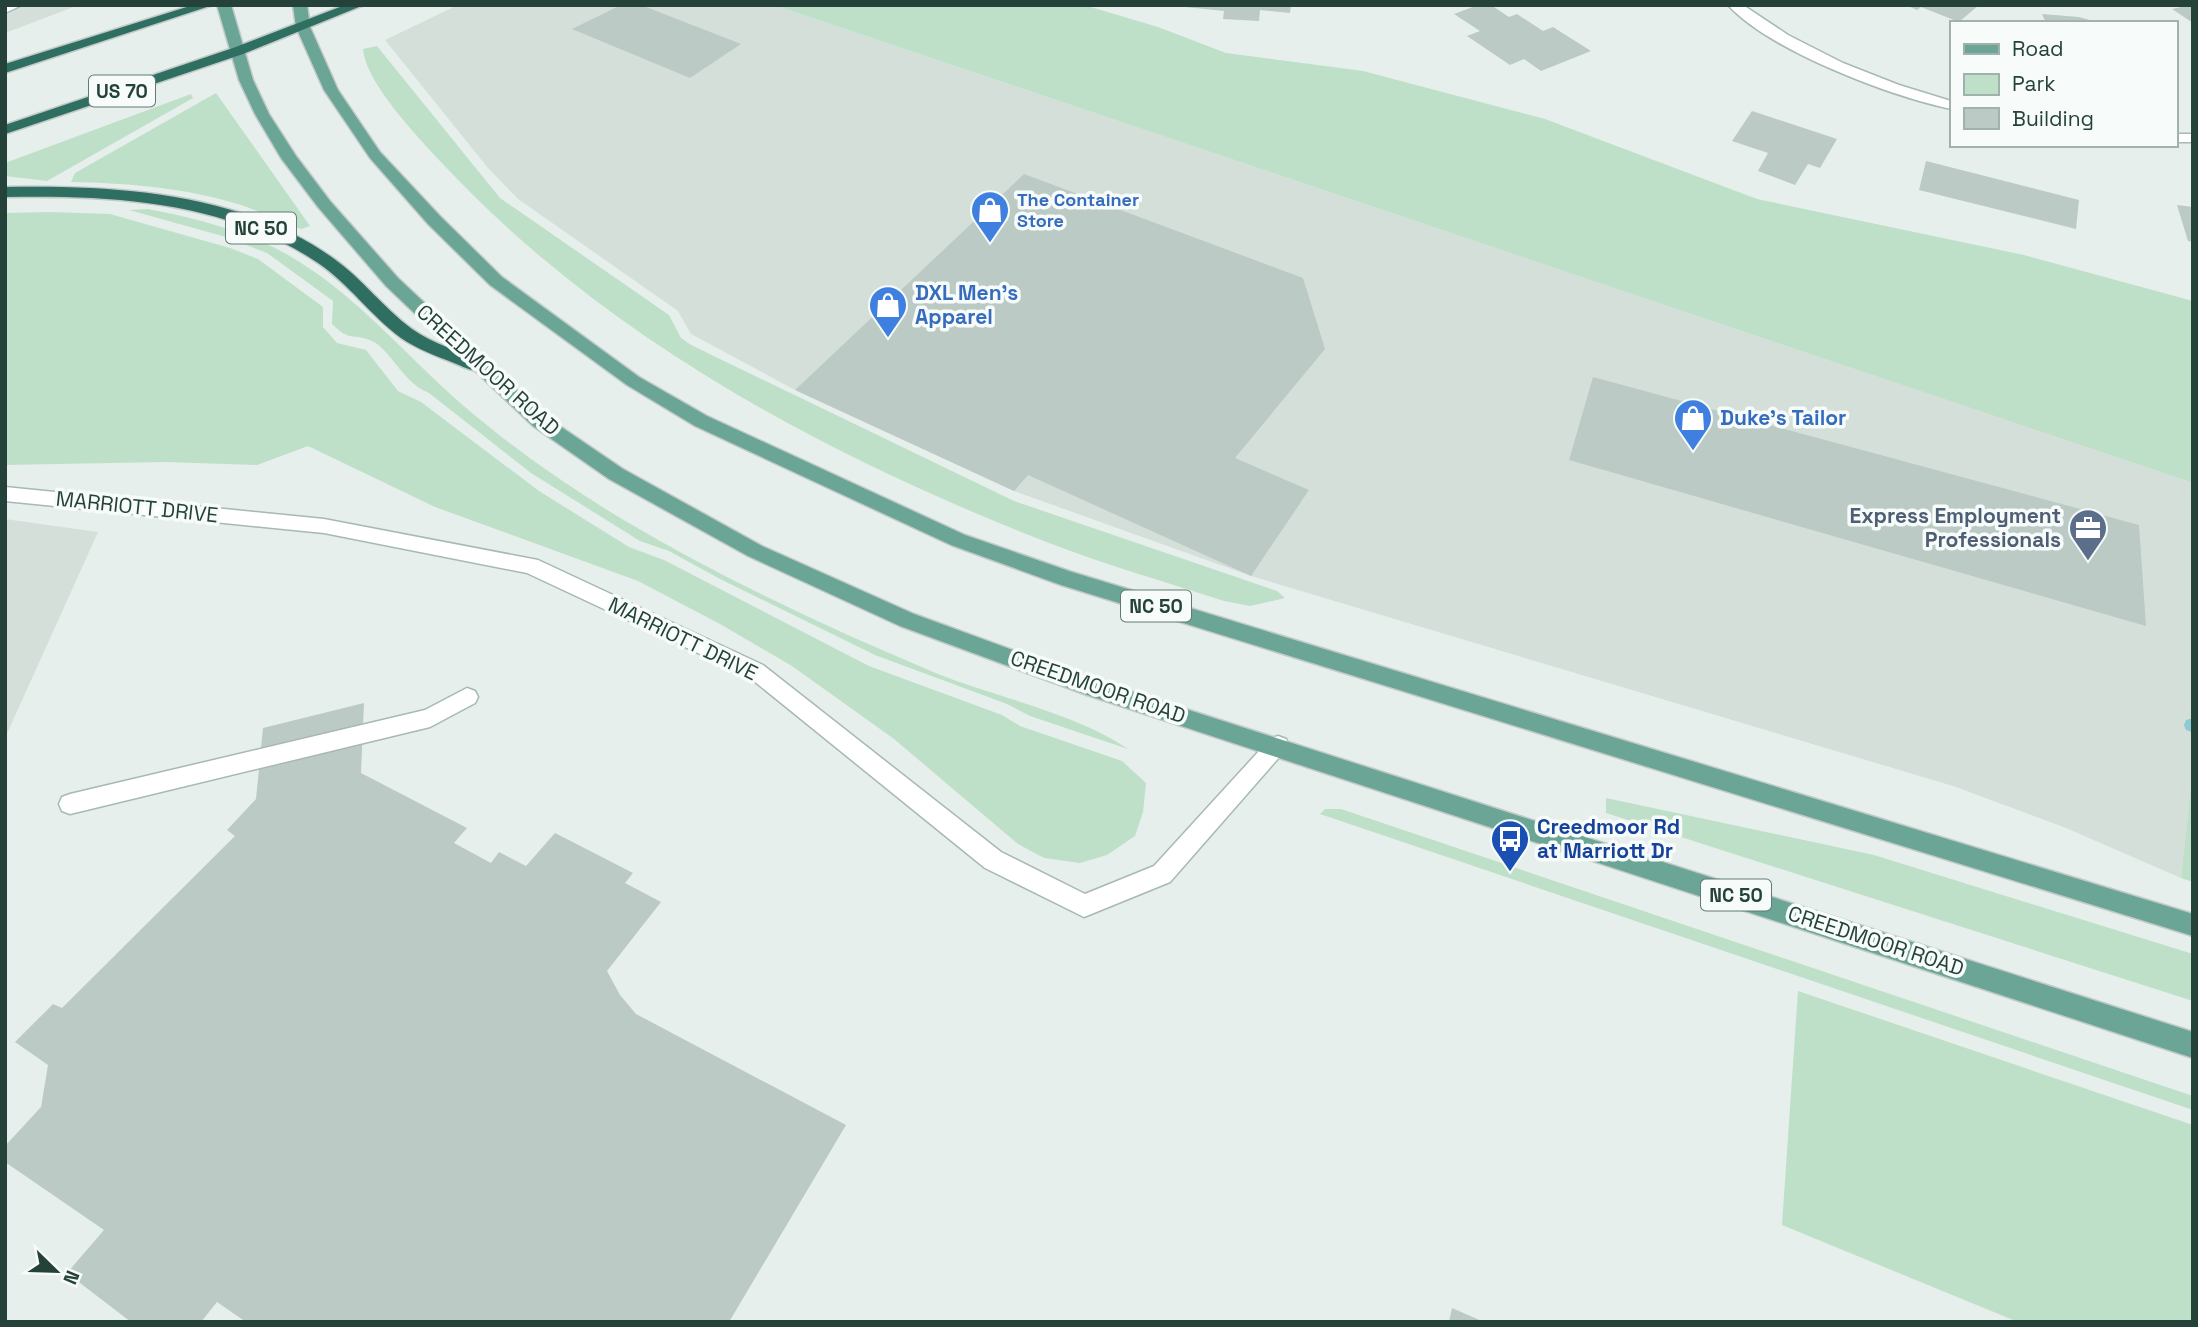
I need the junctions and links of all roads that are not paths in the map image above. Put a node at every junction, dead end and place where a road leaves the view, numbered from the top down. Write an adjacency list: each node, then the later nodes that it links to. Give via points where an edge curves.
1 (16, 5): 7 (street)
2 (208, 5): 10 (highway, US 70)
3 (224, 5): 9 (main road, CREEDMOOR ROAD)
4 (300, 5): 8 (main road, NC 50)
5 (358, 5): 8 (highway, US 70)
6 (1734, 5): 11 (street, via 1815,54 1895,88)
7 (5, 9)
8 (303, 27): 9 (highway, US 70); 19 (main road, NC 50, via 331,90 375,155 496,281 633,381 779,459 958,540 1068,579)
9 (239, 51): 12 (highway, US 70); 14 (main road, CREEDMOOR ROAD / NC 50, via 246,80 289,158 365,252)
10 (5, 69)
11 (1950, 105)
12 (5, 130)
13 (5, 192): 14 (highway, NC 50, via 162,200 256,225 340,271 407,334)
14 (478, 366): 17 (main road, CREEDMOOR ROAD / NC 50, via 539,421 616,474 755,551 907,620 1087,686)
15 (5, 494): 17 (street, MARRIOTT DRIVE, via 324,526 531,566 756,671 993,860 1084,906 1162,874)
16 (467, 697): 18 (street, via 430,718)
17 (1279, 746): 20 (main road, CREEDMOOR ROAD / NC 50)
18 (70, 804)
19 (2193, 925)
20 (2193, 1045)

